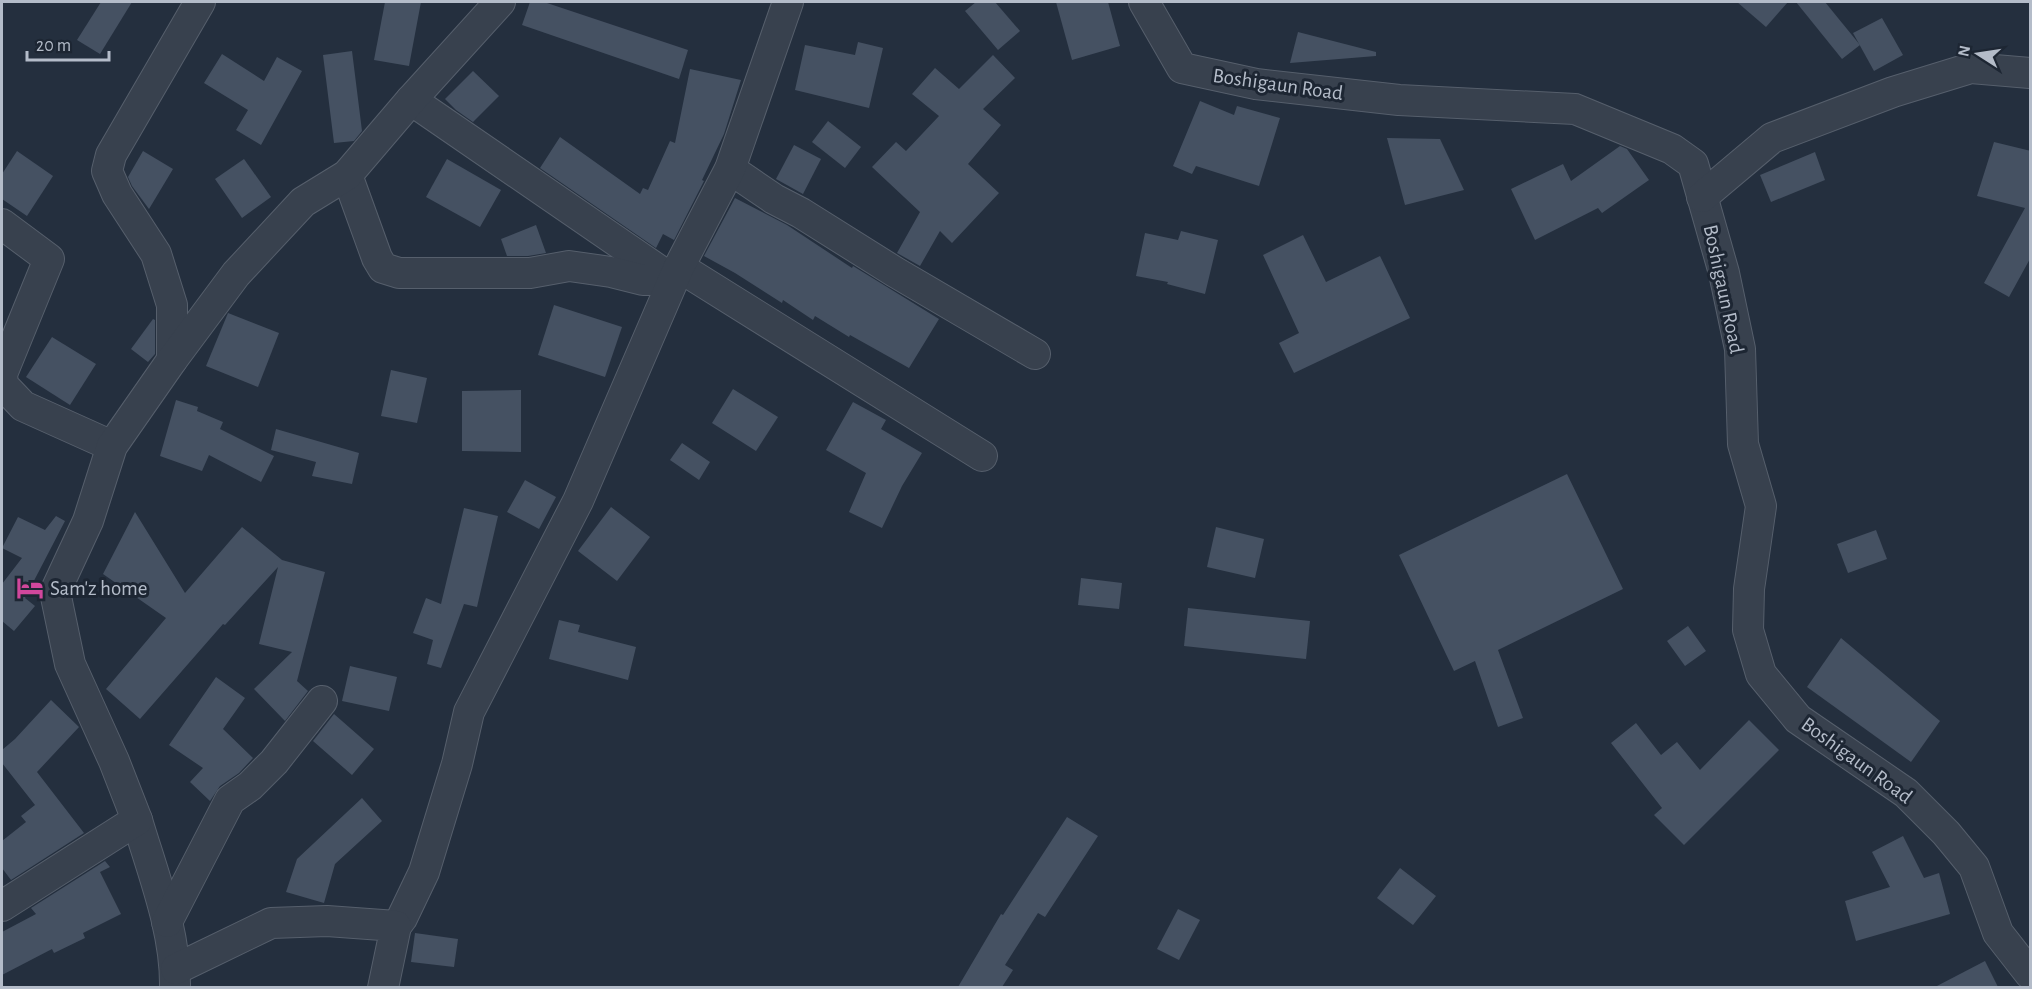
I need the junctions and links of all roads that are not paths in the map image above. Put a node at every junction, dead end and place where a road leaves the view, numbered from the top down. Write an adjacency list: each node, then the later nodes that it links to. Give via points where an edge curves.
1 (200, 2): 13 (street, via 111,154 107,171 117,194 156,254 172,305)
2 (500, 2): 6 (street)
3 (788, 2): 7 (street)
4 (1144, 2): 9 (street, Boshigaun Road, via 1182,68 1256,84 1387,99 1575,109 1672,149 1693,164)
5 (2031, 73): 9 (street, via 1971,68 1893,92 1772,138)
6 (411, 100): 8 (street); 11 (street)
7 (730, 169): 11 (street); 12 (street)
8 (347, 175): 11 (street, via 377,258 383,268 399,273 530,273 569,266 643,280); 13 (street, via 303,202 236,274)
9 (1702, 196): 21 (street, Boshigaun Road, via 1740,349 1743,444 1761,506 1749,589 1748,630 1761,674 1798,718 1906,793 1946,833 1974,867 1998,933)
10 (2, 224): 14 (street, via 49,259 2,374 3,385 23,406)
11 (676, 273): 15 (street); 20 (street, via 578,501 469,711 424,872)
12 (1035, 354)
13 (172, 360): 14 (street)
14 (111, 446): 17 (street, via 88,521 55,592 70,664)
15 (982, 456)
16 (322, 701): 19 (street, via 274,762 230,800)
17 (137, 820): 18 (street); 19 (street)
18 (2, 906)
19 (167, 922): 22 (street)
20 (396, 926): 22 (street, via 327,921 271,923); 23 (street)
21 (2031, 974)
22 (175, 978)
23 (383, 987)

